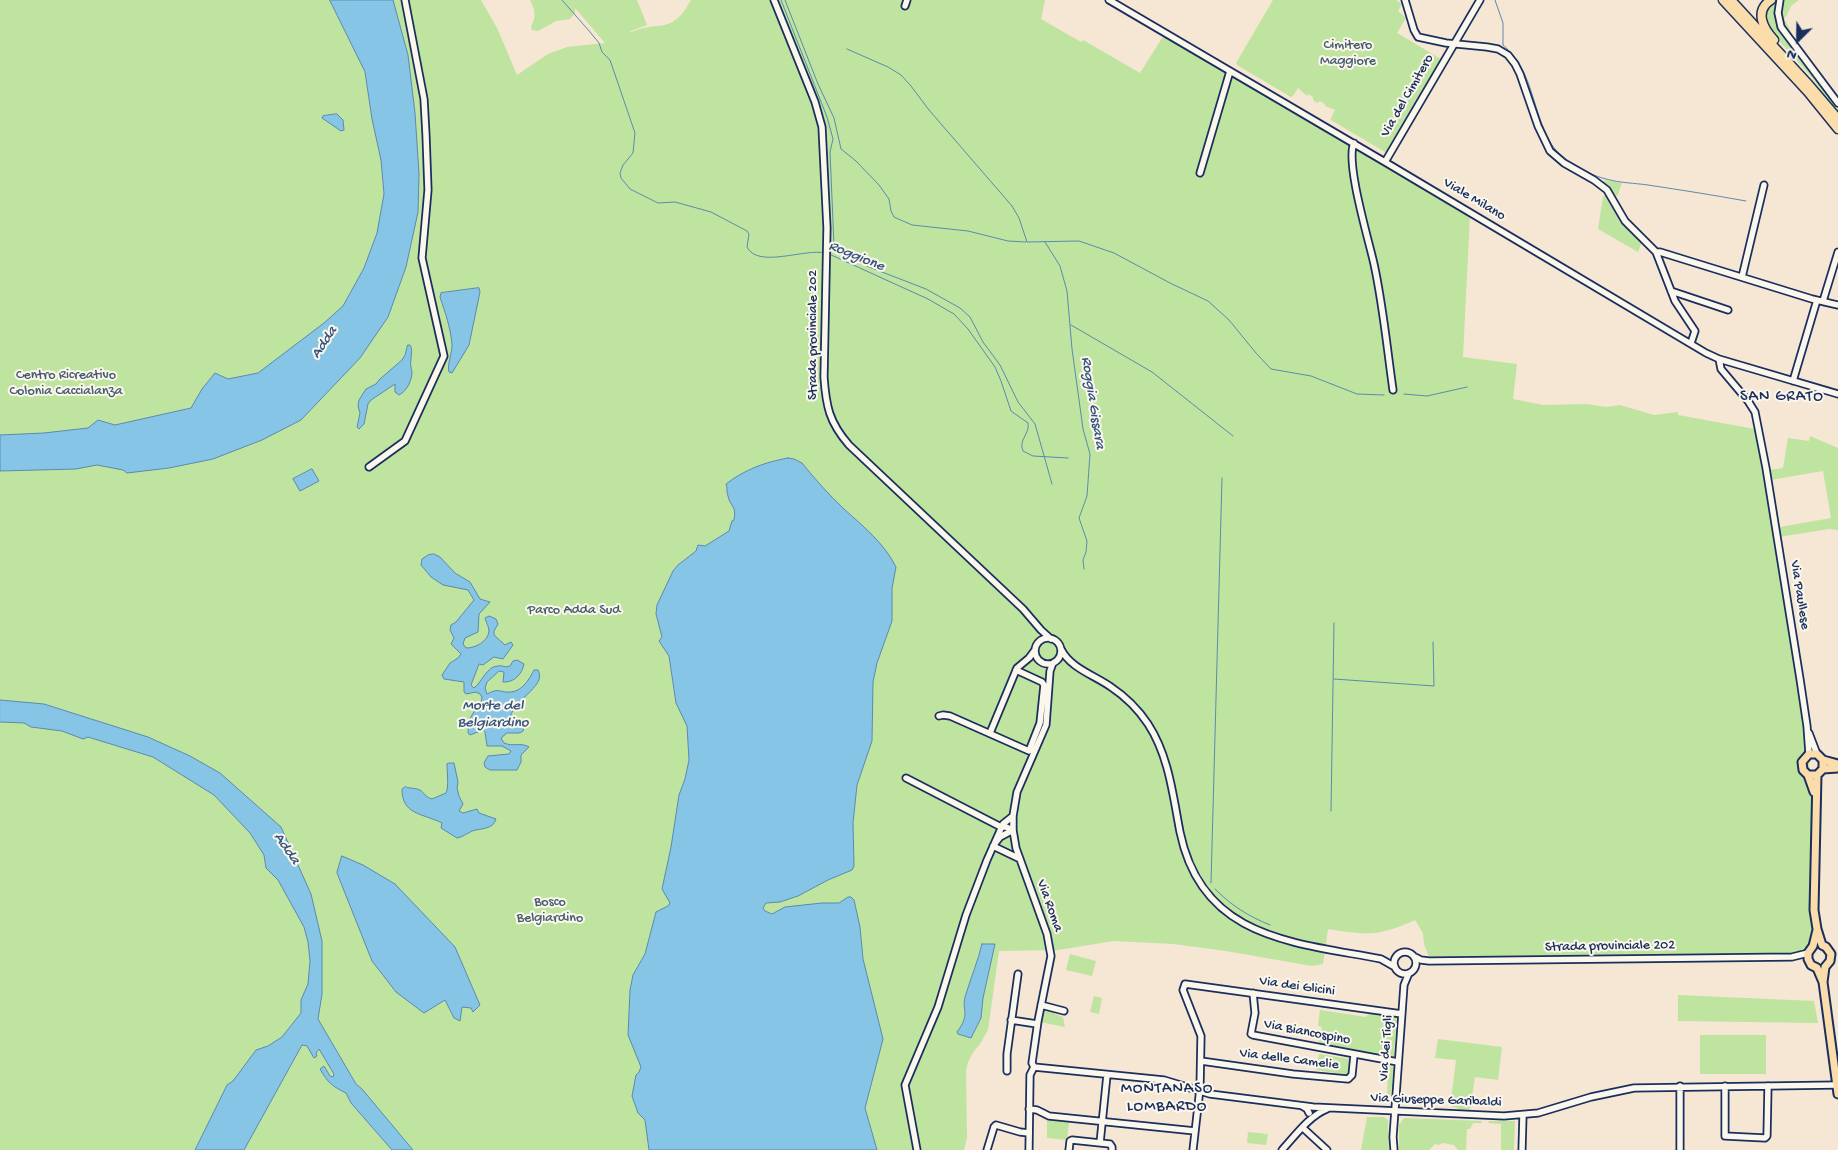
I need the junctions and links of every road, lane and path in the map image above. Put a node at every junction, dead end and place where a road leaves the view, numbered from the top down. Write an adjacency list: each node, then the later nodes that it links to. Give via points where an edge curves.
1 (405, 0): 34 (street, via 424,99 428,190 422,258 444,356 405,441)
2 (774, 0): 35 (street, Strada provinciale 202, via 821,120 827,218 824,377 827,409 849,445 1023,609)
3 (1110, 0): 11 (street, Viale Milano)
4 (1405, 0): 10 (street, via 1418,37)
5 (1480, 0): 10 (street, Via del Cimitero)
6 (1723, 0): 15 (highway)
7 (1730, 0): 12 (highway)
8 (1771, 0): 12 (highway, via 1762,12 1764,26)
9 (1780, 0): 13 (street, via 1781,27)
10 (1454, 43): 17 (street, Via del Cimitero); 20 (street, via 1492,48 1508,55 1520,74 1540,133 1555,156 1604,186 1625,221)
11 (1230, 71): 16 (street, Viale Milano); 18 (street)
12 (1822, 99): 14 (highway)
13 (1838, 103)
14 (1838, 119)
15 (1838, 129)
16 (1354, 143): 17 (street, Viale Milano); 32 (street, via 1351,153 1374,265)
17 (1385, 162): 27 (street, Viale Milano)
18 (1200, 173)
19 (1764, 185): 22 (street)
20 (1656, 252): 22 (street); 23 (street)
21 (1838, 252): 24 (street)
22 (1742, 277): 24 (street)
23 (1671, 291): 26 (street); 27 (street, via 1695,331)
24 (1820, 301): 25 (street); 31 (street)
25 (1838, 305)
26 (1728, 310)
27 (1691, 343): 28 (street, Viale Milano)
28 (1718, 359): 29 (street, Viale Milano); 30 (street, Via Paullese, via 1719,366)
29 (1733, 363): 30 (street); 31 (street, Viale Milano)
30 (1729, 378): 47 (street, Via Paullese, via 1754,412 1766,468)
31 (1793, 381): 33 (street, Viale Milano)
32 (1394, 390)
33 (1838, 394)
34 (369, 467)
35 (1036, 626): 36 (street, Strada provinciale 202); 37 (street, via 1040,634)
36 (1051, 638): 37 (street); 38 (street, Strada provinciale 202)
37 (1038, 643): 39 (street)
38 (1061, 649): 42 (street, via 1060,657); 43 (street, Strada provinciale 202, via 1067,659)
39 (1035, 650): 40 (street); 41 (street)
40 (1027, 660): 41 (street, Strada provinciale 202); 44 (street)
41 (1041, 662): 42 (street, Strada provinciale 202); 45 (street)
42 (1054, 663): 43 (street, Strada provinciale 202, via 1066,662); 45 (street, Via Roma)
43 (1078, 667): 70 (street, Strada provinciale 202, via 1121,694 1152,730 1165,762 1189,861 1197,879 1224,911 1244,925 1285,941)
44 (1016, 670): 48 (street); 48 (street, via 1043,684 1042,716 1037,733 1029,751)
45 (1050, 675): 59 (street, Via Roma, via 1046,725 1017,792)
46 (939, 716): 48 (street, via 950,716)
47 (1807, 726): 49 (street, Via Paullese); 50 (street, Via Paullese)
48 (990, 733)
49 (1808, 754): 50 (main road); 55 (main road, Via Paullese, via 1802,762)
50 (1817, 754): 51 (main road, Via Paullese)
51 (1823, 760): 52 (main road); 54 (main road)
52 (1838, 764)
53 (1838, 768): 54 (main road)
54 (1823, 769): 56 (main road)
55 (1808, 775): 56 (main road); 58 (main road, Via Paullese)
56 (1817, 775): 58 (main road, Via Paullese)
57 (906, 778): 60 (street)
58 (1816, 796): 64 (main road, Via Paullese, via 1814,910)
59 (1013, 816): 60 (street); 61 (street, Via Roma)
60 (1001, 827): 61 (street, via 1006,827); 62 (street)
61 (1011, 834): 62 (street, via 1000,837); 63 (street, Via Roma)
62 (993, 846): 63 (street); 113 (street, via 966,915 938,1007 905,1086)
63 (1018, 858): 82 (street, Via Roma, via 1051,952)
64 (1817, 929): 65 (main road); 66 (main road)
65 (1822, 946): 66 (main road); 74 (main road, via 1830,954 1830,961)
66 (1811, 950): 69 (street); 72 (main road)
67 (1397, 955): 68 (street, Strada provinciale 202, via 1408,952); 70 (street, Strada provinciale 202); 76 (street, via 1394,960)
68 (1415, 957): 71 (street, Strada provinciale 202); 73 (street)
69 (1792, 957): 71 (street, Strada provinciale 202); 72 (street)
70 (1381, 959): 76 (street, Strada provinciale 202)
71 (1429, 961): 73 (street, Strada provinciale 202)
72 (1809, 962): 75 (main road)
73 (1416, 966): 77 (street, Strada provinciale 202)
74 (1825, 967): 75 (main road); 79 (main road)
75 (1817, 968): 79 (main road)
76 (1397, 969): 77 (street, Strada provinciale 202); 80 (street, Via dei Tigli)
77 (1409, 973): 80 (street, Via dei Tigli)
78 (1018, 974): 85 (street)
79 (1823, 982): 90 (main road)
80 (1404, 985): 84 (street, Via dei Tigli)
81 (1253, 993): 84 (street, Via dei Glicini); 87 (street, Via Biancospino, via 1253,1035); 88 (street, Via dei Glicini, via 1185,984 1182,988 1201,1036)
82 (1041, 1005): 83 (street); 86 (street, Via Roma)
83 (1064, 1011)
84 (1402, 1014): 89 (street, Via dei Tigli)
85 (1011, 1020): 86 (street); 92 (street)
86 (1037, 1024): 91 (street, Via Roma)
87 (1354, 1055): 88 (street, Via delle Camelie, via 1351,1078 1342,1079); 89 (street, Via Biancospino)
88 (1201, 1061): 98 (street)
89 (1398, 1062): 104 (street, Via dei Tigli)
90 (1836, 1064): 94 (main road)
91 (1034, 1067): 93 (street, Via Giuseppe Garibaldi); 103 (street, Via Roma, via 1030,1075)
92 (1007, 1071)
93 (1108, 1075): 98 (street, Via Giuseppe Garibaldi, via 1164,1080); 107 (street)
94 (1837, 1085): 97 (street, Via Giuseppe Garibaldi); 99 (main road)
95 (1680, 1086): 96 (street, Via Giuseppe Garibaldi); 106 (street, Via Giuseppe Garibaldi, via 1619,1091); 122 (street)
96 (1725, 1086): 97 (street, Via Giuseppe Garibaldi); 97 (street, via 1725,1136 1765,1138)
97 (1768, 1086)
98 (1200, 1091): 100 (street, Via Giuseppe Garibaldi); 109 (street)
99 (1838, 1094)
100 (1300, 1105): 101 (street, Via Giuseppe Garibaldi); 105 (street)
101 (1313, 1107): 102 (street, Via Giuseppe Garibaldi); 105 (street)
102 (1332, 1108): 104 (street, Via Giuseppe Garibaldi); 105 (street)
103 (1029, 1109): 107 (street, via 1049,1116); 110 (street, Via Roma)
104 (1395, 1112): 106 (street, Via Giuseppe Garibaldi); 120 (street, Via dei Tigli)
105 (1312, 1115): 108 (street)
106 (1523, 1115): 121 (street)
107 (1103, 1122): 109 (street); 111 (street)
108 (1304, 1126): 118 (street); 119 (street)
109 (1195, 1131): 117 (street)
110 (1029, 1133): 114 (street, via 995,1126); 115 (street, Via Roma)
111 (1100, 1144): 112 (street); 116 (street, via 1070,1140)
112 (1112, 1148)
113 (917, 1150)
114 (987, 1150)
115 (1029, 1150)
116 (1068, 1150)
117 (1193, 1150)
118 (1282, 1150)
119 (1327, 1150)
120 (1394, 1150)
121 (1522, 1150)
122 (1680, 1150)

